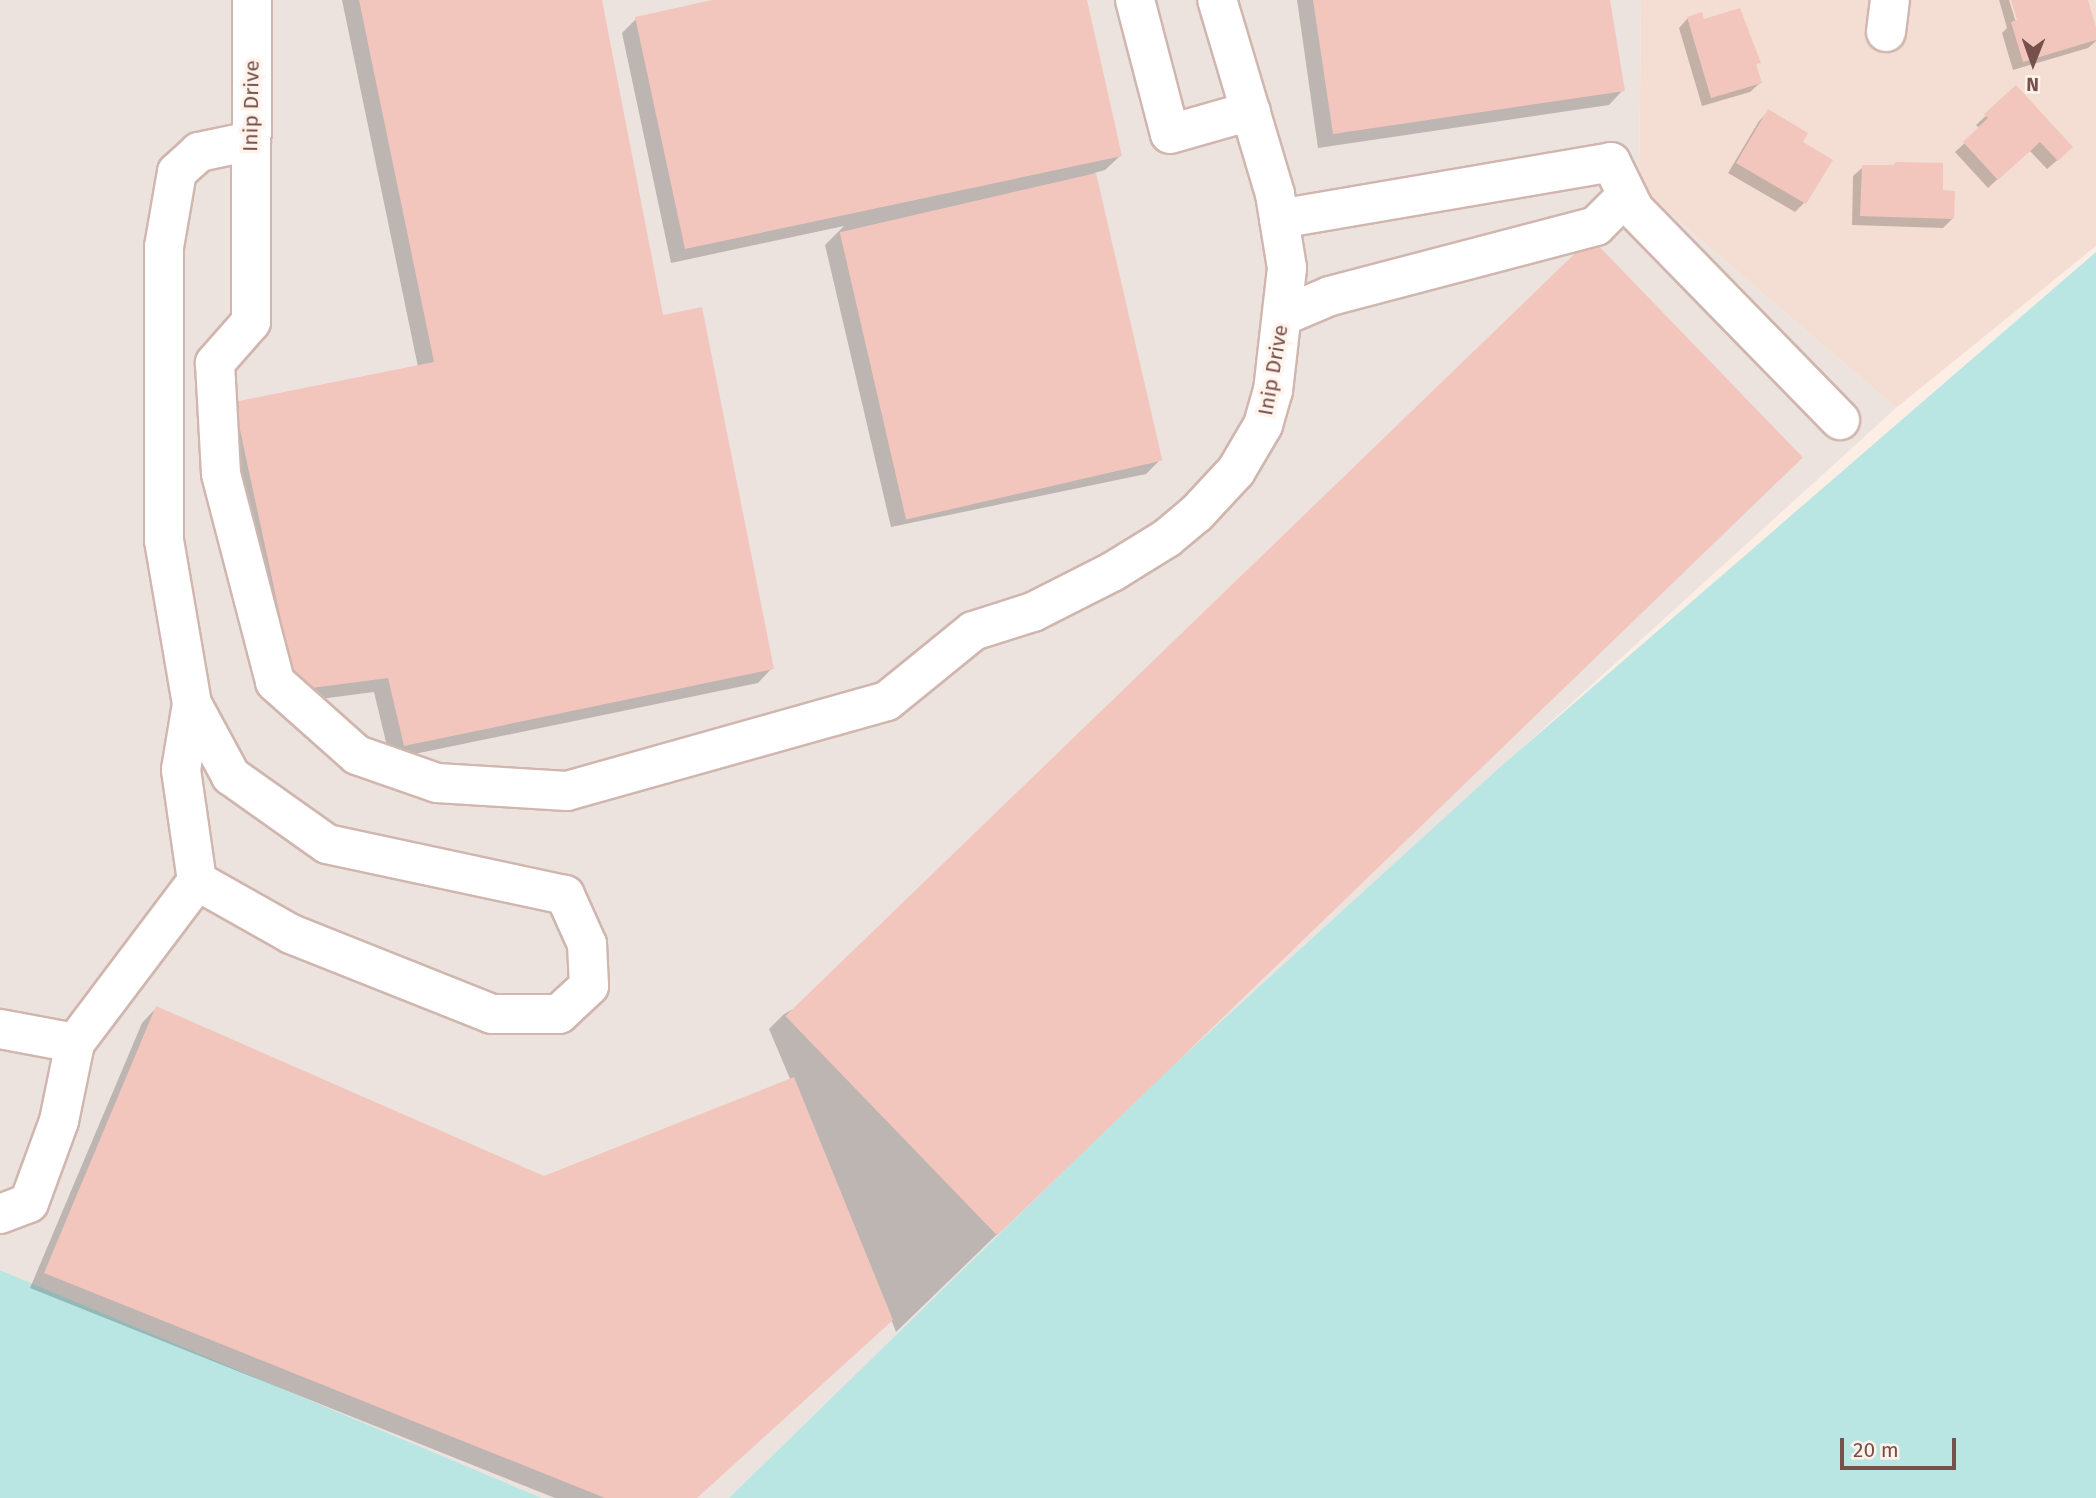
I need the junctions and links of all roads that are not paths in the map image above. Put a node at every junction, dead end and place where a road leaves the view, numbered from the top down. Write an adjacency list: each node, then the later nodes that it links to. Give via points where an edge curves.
1 (252, 0): 5 (street, Inip Drive)
2 (1135, 0): 4 (street, via 1170,134)
3 (1217, 0): 4 (street, Inip Drive)
4 (1251, 111): 7 (street, Inip Drive)
5 (251, 141): 8 (street, Inip Drive, via 251,322 215,363 221,474 275,682 357,755 437,783 567,791 887,701 973,632 1033,612 1112,572 1196,514 1236,471 1263,425 1279,360); 10 (street, via 199,152 177,172 164,247 164,540)
6 (1626, 197): 7 (street, via 1611,162); 8 (street, via 1596,226 1330,296); 9 (street)
7 (1279, 219): 8 (street, Inip Drive, via 1287,268)
8 (1283, 316)
9 (1840, 419)
10 (192, 704): 11 (street, via 181,770); 11 (street, via 231,776 327,844 565,895 587,944 589,986 559,1014 492,1014 291,934)
11 (197, 881): 13 (street)
12 (0, 1030): 13 (street)
13 (75, 1043): 14 (street, via 59,1121 29,1203)
14 (0, 1214)

